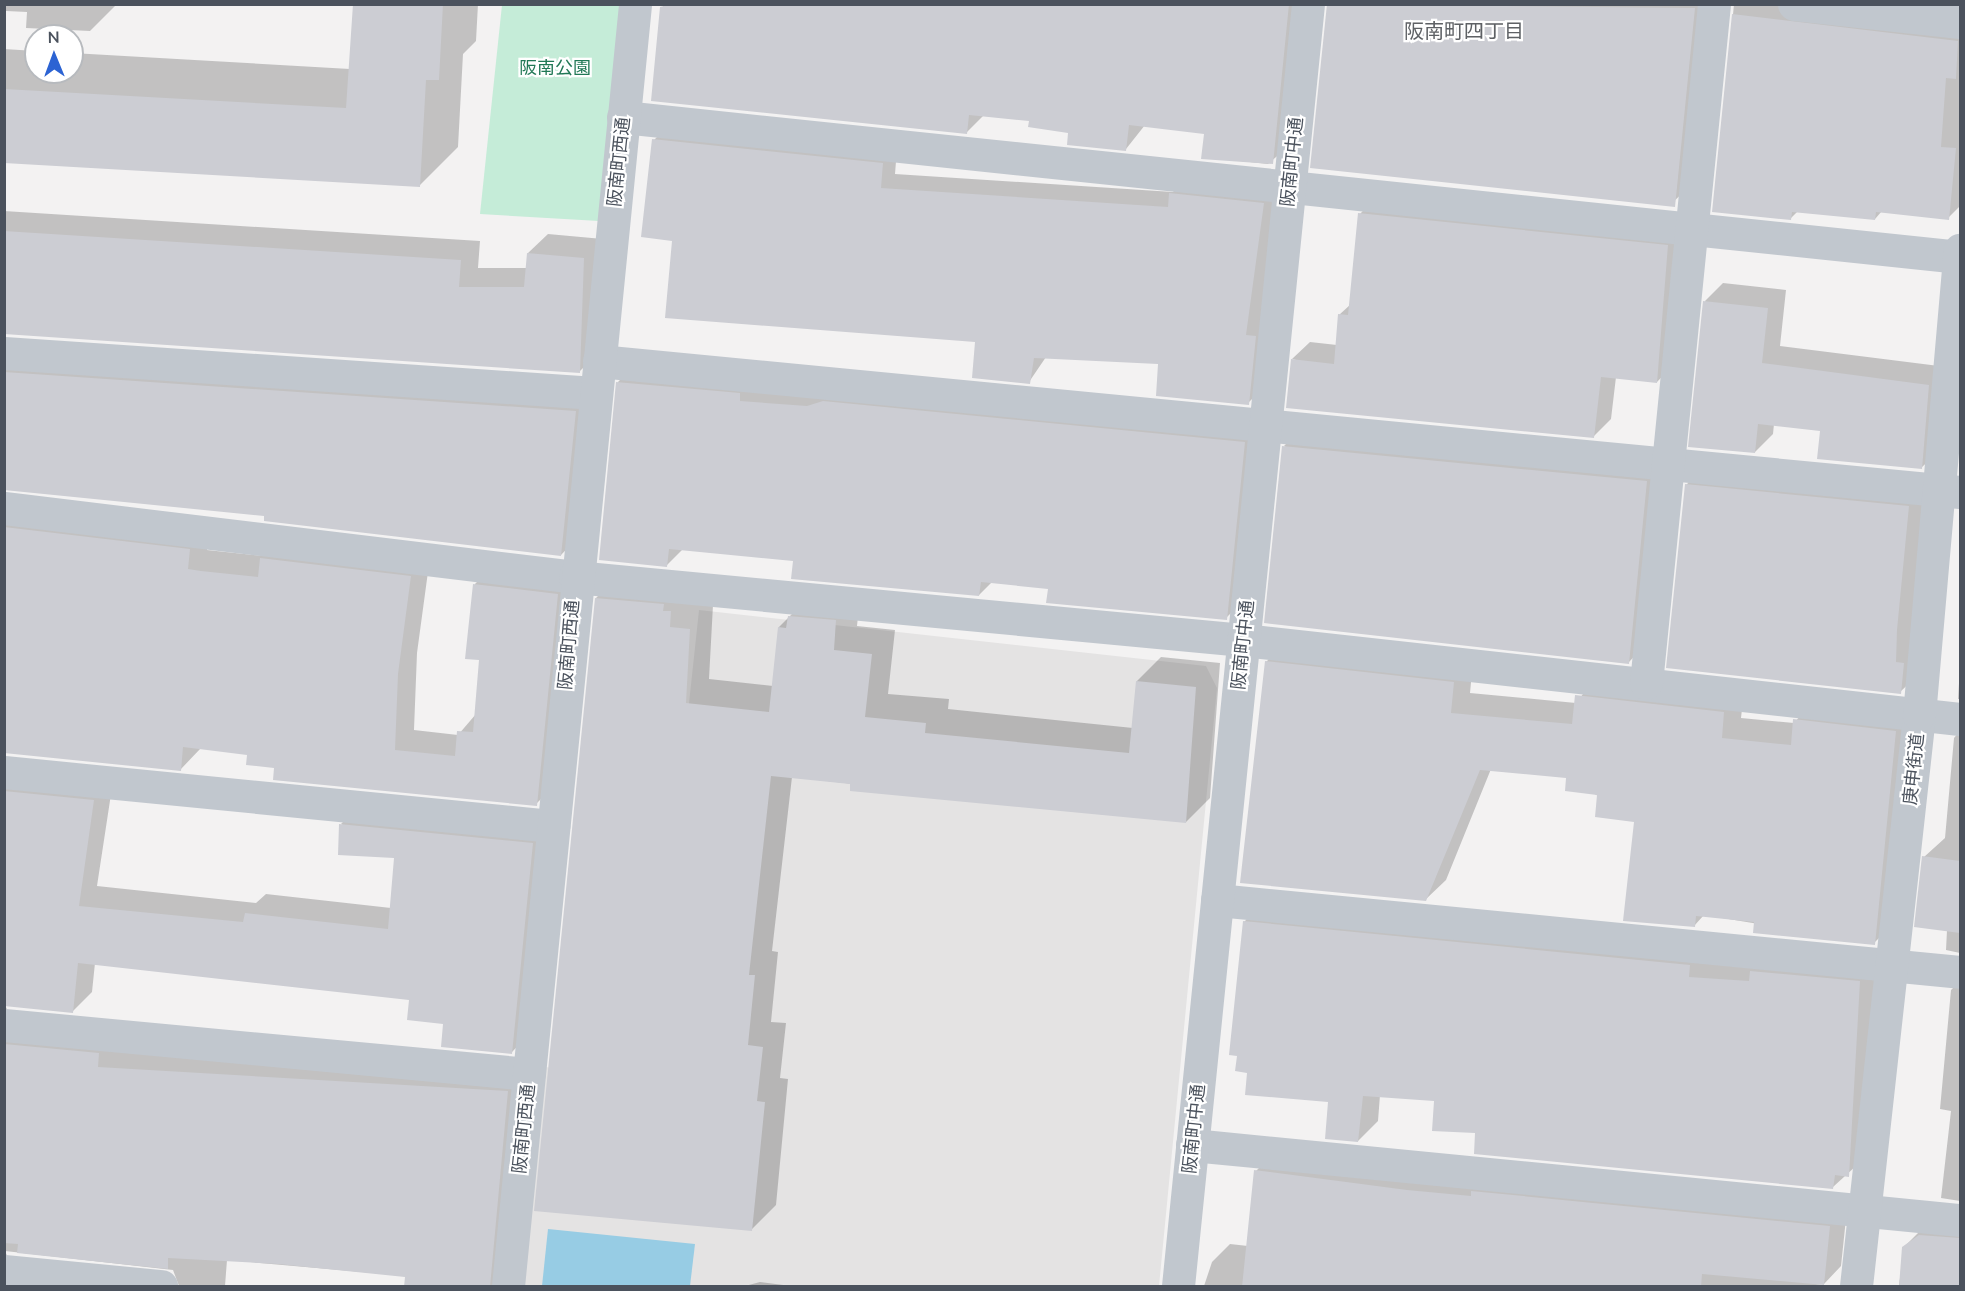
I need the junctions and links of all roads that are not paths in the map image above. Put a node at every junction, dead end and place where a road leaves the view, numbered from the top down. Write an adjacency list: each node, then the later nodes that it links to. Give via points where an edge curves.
1 (635, 4): 6 (street, 阪南町西通)
2 (1308, 4): 7 (street, 阪南町中通)
3 (1714, 4): 8 (street)
4 (1794, 4): 5 (street)
5 (1960, 22)
6 (623, 117): 7 (street); 12 (street, 阪南町西通)
7 (1290, 186): 8 (street); 13 (street, 阪南町中通)
8 (1693, 227): 10 (street); 14 (street)
9 (1960, 250): 10 (street, 庚申街道)
10 (1960, 257): 15 (street, 庚申街道)
11 (4, 353): 12 (street)
12 (597, 377): 13 (street); 17 (street, 阪南町西通)
13 (1266, 425): 14 (street); 18 (street, 阪南町中通)
14 (1670, 463): 15 (street); 19 (street)
15 (1949, 491): 20 (street, 庚申街道)
16 (4, 508): 17 (street)
17 (575, 577): 18 (street); 23 (street, 阪南町西通)
18 (1243, 640): 19 (street); 24 (street, 阪南町中通)
19 (1646, 683): 20 (street)
20 (1919, 715): 21 (street); 25 (street, 庚申街道)
21 (1960, 719)
22 (4, 772): 23 (street)
23 (553, 826): 28 (street, 阪南町西通)
24 (1217, 900): 25 (street); 29 (street, 阪南町中通)
25 (1893, 964): 26 (street); 30 (street, 庚申街道)
26 (1960, 972)
27 (4, 1025): 28 (street)
28 (529, 1074): 34 (street, 阪南町西通)
29 (1192, 1145): 30 (street); 35 (street, 阪南町中通)
30 (1865, 1209): 31 (street); 36 (street, 庚申街道)
31 (1960, 1220)
32 (4, 1271): 33 (street)
33 (161, 1287)
34 (508, 1287)
35 (1178, 1287)
36 (1856, 1287)

